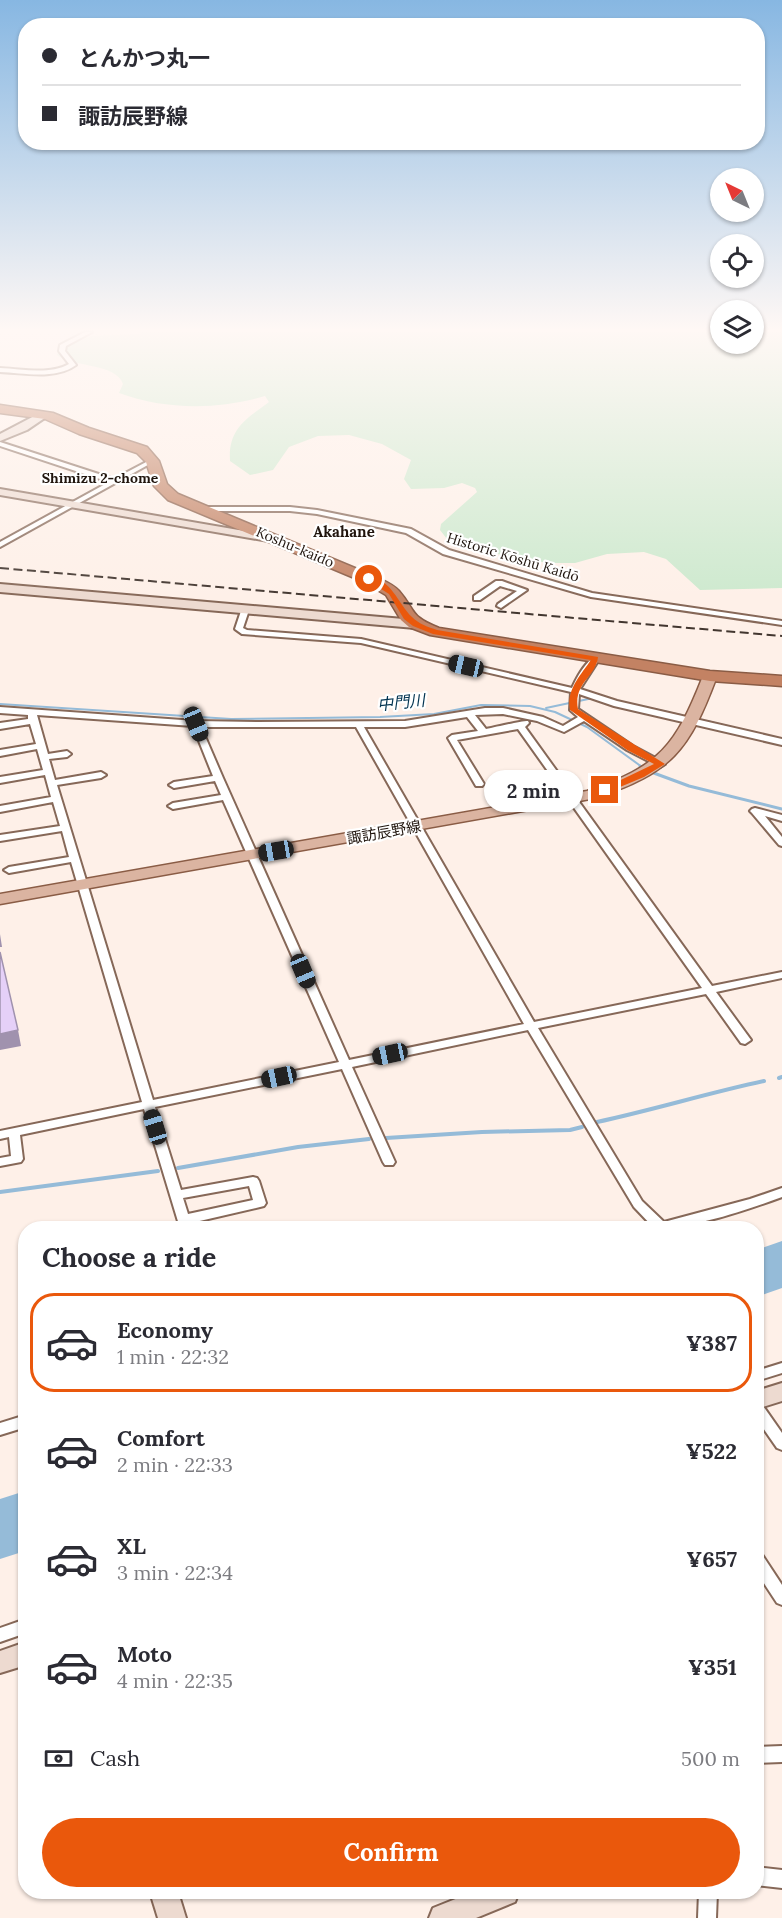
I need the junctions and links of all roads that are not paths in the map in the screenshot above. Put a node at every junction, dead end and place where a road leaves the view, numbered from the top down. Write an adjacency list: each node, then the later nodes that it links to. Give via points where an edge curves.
1 (33, 422): 3 (street)
2 (60, 422): 5 (highway, via 134,446)
3 (0, 438)
4 (0, 444): 6 (street)
5 (152, 461): 6 (street); 9 (highway, Koshu-kaido, via 165,492)
6 (115, 482): 8 (street)
7 (0, 492): 8 (street)
8 (74, 505): 10 (street); 11 (street)
9 (204, 509): 10 (highway, Koshu-kaido); 12 (street, Historic Kōshū Kaidō, via 303,510 392,527 416,534 446,552)
10 (274, 538): 19 (highway, Koshu-kaido, via 382,585 392,592)
11 (0, 545)
12 (524, 576): 13 (street); 18 (street, Historic Kōshū Kaidō, via 591,595)
13 (509, 586): 15 (street, via 499,583); 16 (street, via 523,590)
14 (0, 588): 17 (street)
15 (477, 598)
16 (501, 606)
17 (245, 610): 19 (street); 23 (street, via 239,629 245,632 361,641)
18 (782, 623)
19 (415, 624): 20 (highway, via 436,632)
20 (596, 658): 21 (highway); 23 (street)
21 (710, 676): 22 (highway); 28 (main road, 諏訪辰野線)
22 (782, 681)
23 (573, 698): 27 (street, via 574,710); 28 (street, via 598,697)
24 (0, 710): 26 (street)
25 (469, 714): 30 (street, via 405,724); 33 (street, via 502,711); 34 (street)
26 (34, 717): 29 (street); 31 (street); 36 (street)
27 (583, 718): 33 (street); 40 (street)
28 (693, 721): 35 (street); 40 (main road, 諏訪辰野線)
29 (196, 724): 30 (street); 43 (street)
30 (359, 725): 54 (street)
31 (0, 726)
32 (520, 726): 33 (street, via 525,723); 34 (street); 49 (street)
33 (563, 727)
34 (484, 732): 46 (street, via 452,738)
35 (782, 742)
36 (41, 746): 37 (street); 39 (street)
37 (0, 753)
38 (67, 754): 39 (street)
39 (44, 757): 41 (street)
40 (659, 765): 49 (main road, 諏訪辰野線, via 620,786)
41 (49, 772): 44 (street); 45 (street)
42 (101, 775): 45 (street)
43 (218, 778): 47 (street); 48 (street)
44 (0, 780)
45 (52, 783): 50 (street)
46 (479, 784)
47 (174, 785)
48 (227, 797): 51 (street); 58 (street)
49 (573, 799): 54 (main road, 諏訪辰野線); 64 (street)
50 (56, 800): 52 (street); 55 (street)
51 (174, 806)
52 (0, 809)
53 (782, 818): 57 (street, via 755,811)
54 (416, 827): 58 (main road, 諏訪辰野線); 65 (street)
55 (64, 828): 56 (street); 59 (street)
56 (0, 838)
57 (782, 843)
58 (253, 855): 61 (main road, 諏訪辰野線); 67 (street)
59 (74, 859): 60 (street); 61 (street)
60 (9, 870)
61 (82, 885): 62 (main road, 諏訪辰野線); 68 (street)
62 (0, 899)
63 (782, 975): 64 (street)
64 (708, 990): 65 (street); 66 (street)
65 (531, 1026): 67 (street); 77 (street, via 638,1204)
66 (745, 1040)
67 (344, 1064): 68 (street); 72 (street)
68 (148, 1104): 69 (street); 74 (street)
69 (14, 1132): 70 (street); 71 (street, via 17,1159)
70 (0, 1135)
71 (0, 1162)
72 (388, 1162)
73 (782, 1192): 78 (street)
74 (176, 1195): 75 (street); 76 (street, via 253,1181 260,1203)
75 (183, 1221)
76 (195, 1221)
77 (654, 1221)
78 (687, 1221)
79 (782, 1368): 80 (street)
80 (764, 1374)
81 (782, 1392): 82 (street)
82 (764, 1398)
83 (764, 1418): 86 (street)
84 (18, 1423): 85 (street)
85 (0, 1429)
86 (782, 1444)
87 (764, 1570): 88 (street)
88 (782, 1598)
89 (18, 1629): 90 (street)
90 (0, 1635)
91 (18, 1656): 92 (street)
92 (0, 1662)
93 (782, 1754): 94 (street)
94 (764, 1755)
95 (764, 1877): 96 (street)
96 (782, 1879)
97 (166, 1899): 100 (street)
98 (488, 1899): 101 (street)
99 (708, 1899): 102 (street)
100 (172, 1918)
101 (443, 1918)
102 (707, 1918)

